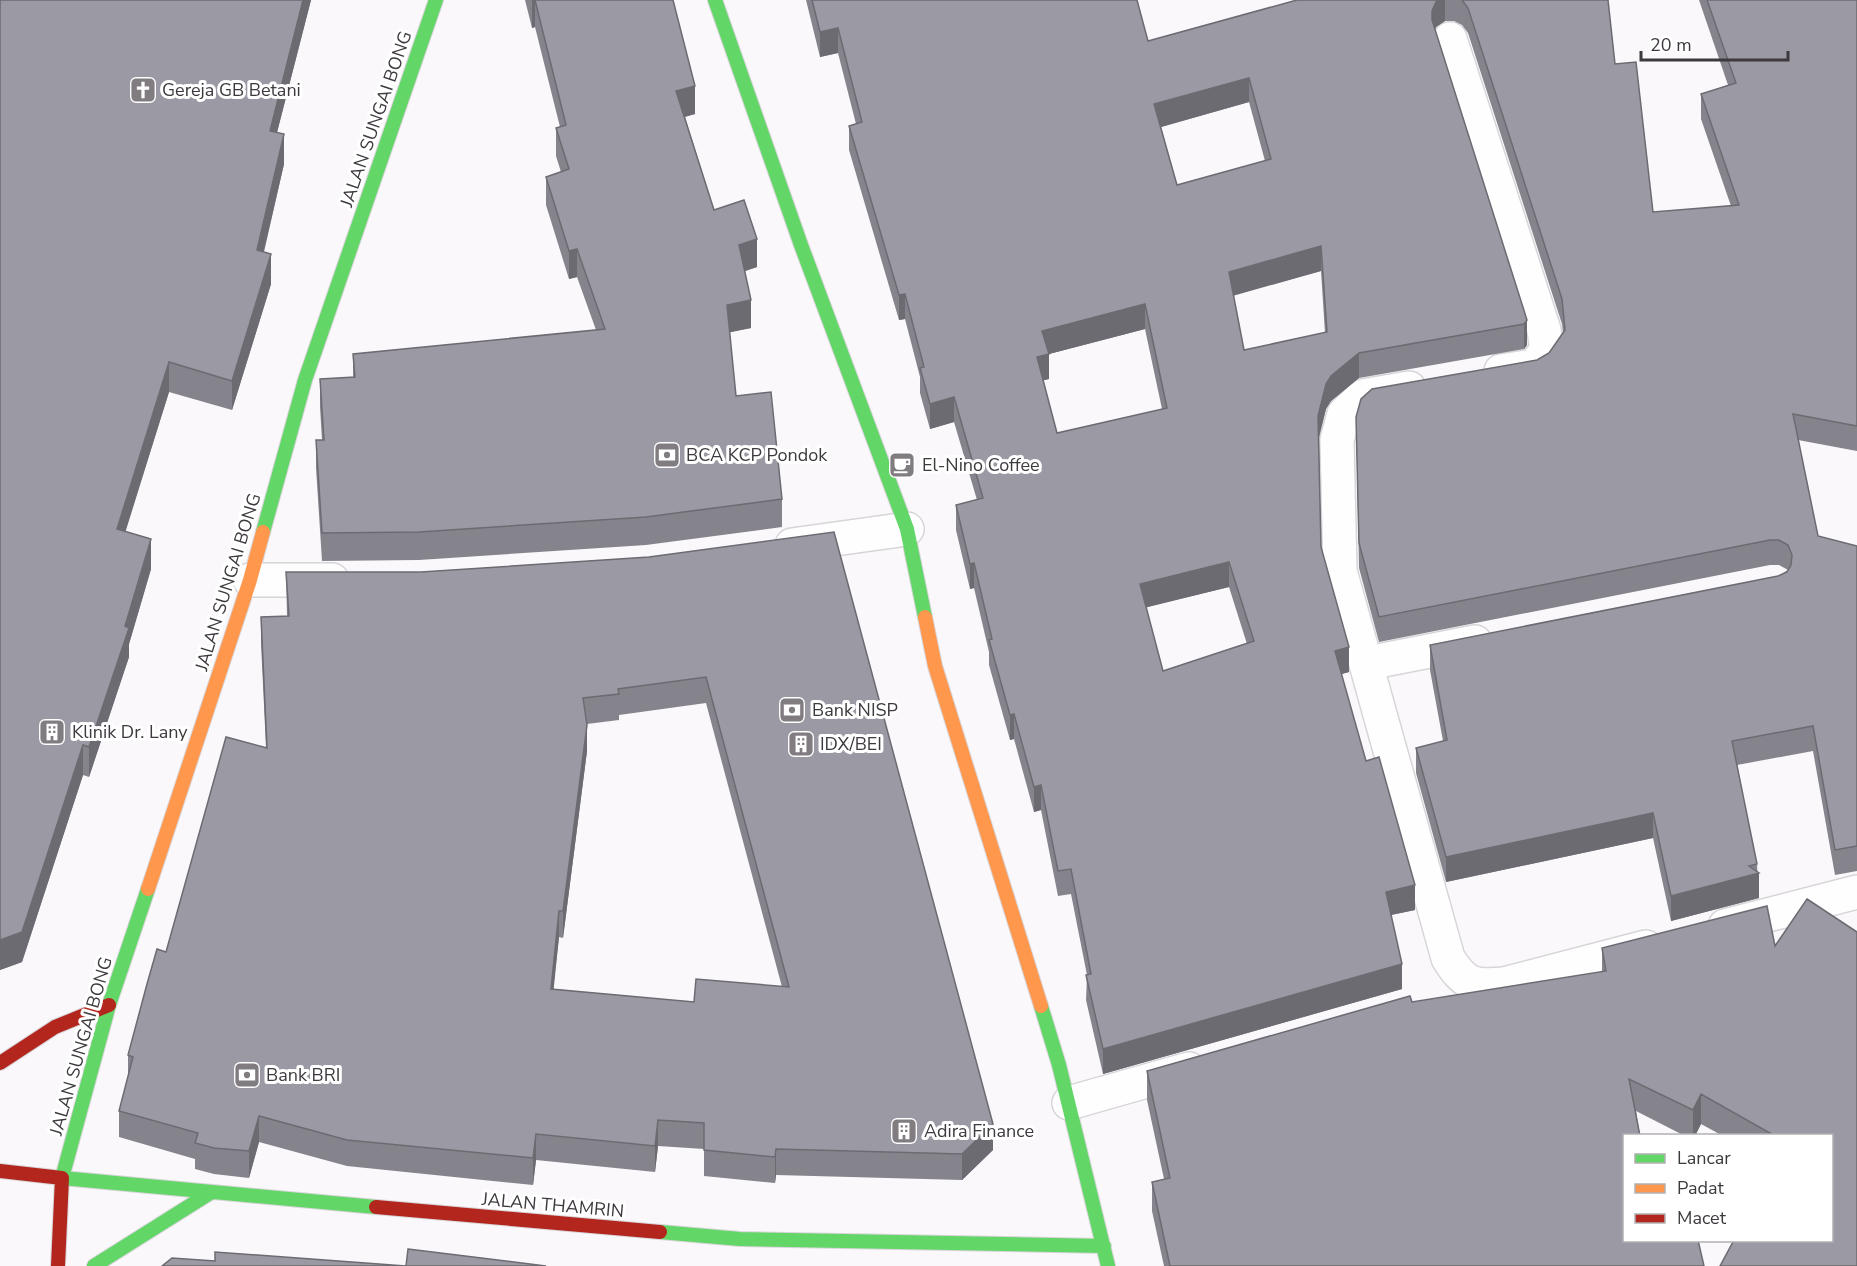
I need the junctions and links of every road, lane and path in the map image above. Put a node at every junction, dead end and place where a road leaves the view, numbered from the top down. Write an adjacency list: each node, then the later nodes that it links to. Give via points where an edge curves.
1 (436, 0): 8 (main road, JALAN SUNGAI BONG, via 305,380)
2 (715, 0): 6 (main road)
3 (1450, 39): 4 (street, via 1544,330 1547,350 1534,366)
4 (1477, 376)
5 (1443, 382): 11 (street, via 1363,396 1344,414 1337,440 1340,571)
6 (907, 529): 7 (street); 18 (main road, via 935,666)
7 (766, 548)
8 (250, 580): 9 (street); 15 (main road, JALAN SUNGAI BONG)
9 (357, 580)
10 (1507, 635): 11 (street)
11 (1368, 663): 13 (street, via 1448,958 1459,976)
12 (1857, 892): 13 (street, via 1504,984)
13 (1479, 986): 14 (street)
14 (1445, 996)
15 (109, 1005): 17 (main road, via 55,1027); 20 (main road, JALAN SUNGAI BONG)
16 (1217, 1061): 18 (street)
17 (0, 1064)
18 (1069, 1103): 22 (main road)
19 (0, 1171): 20 (main road, JALAN THAMRIN)
20 (62, 1178): 21 (main road, JALAN THAMRIN); 23 (main road, JALAN SUNGAI BONG)
21 (210, 1193): 22 (main road, JALAN THAMRIN, via 740,1239); 24 (main road)
22 (1104, 1246): 25 (main road)
23 (58, 1266)
24 (94, 1266)
25 (1108, 1266)

